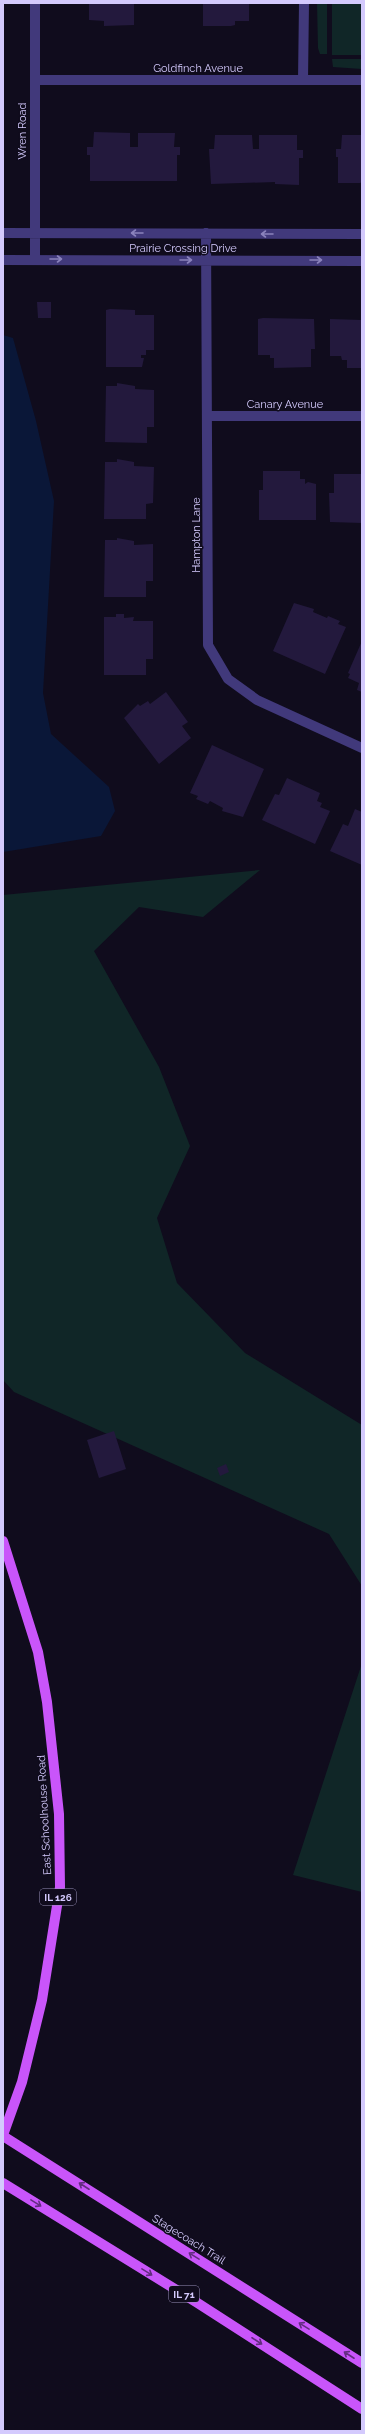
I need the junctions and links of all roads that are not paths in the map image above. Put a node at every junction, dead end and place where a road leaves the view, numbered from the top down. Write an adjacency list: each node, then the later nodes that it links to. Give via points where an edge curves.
1 (35, 3): 3 (street, Wren Road)
2 (304, 3): 4 (street)
3 (35, 80): 4 (street, Goldfinch Avenue); 7 (street, Wren Road)
4 (303, 80): 5 (street, Goldfinch Avenue)
5 (362, 80)
6 (3, 233): 7 (street, Prairie Crossing Drive)
7 (34, 233): 8 (street, Prairie Crossing Drive, one-way to 7); 10 (street, Wren Road)
8 (206, 233): 9 (street, Prairie Crossing Drive, one-way to 8); 12 (street, Hampton Lane)
9 (362, 234)
10 (35, 259): 11 (street, Prairie Crossing Drive); 12 (street, Prairie Crossing Drive, one-way to 12)
11 (3, 260)
12 (207, 260): 13 (street, Prairie Crossing Drive, one-way to 13); 14 (street, Hampton Lane)
13 (362, 260)
14 (208, 416): 15 (street, Canary Avenue); 16 (street, Hampton Lane, via 208,645 228,678 257,700)
15 (362, 416)
16 (362, 748)
17 (3, 1541): 18 (main road, East Schoolhouse Road / IL 126, via 39,1659 48,1702 59,1814 60,1887 42,2000)
18 (3, 2136): 20 (main road, Stagecoach Trail, one-way to 18)
19 (3, 2183): 21 (main road, IL 71, one-way to 21, via 196,2302)
20 (362, 2363)
21 (362, 2409)

